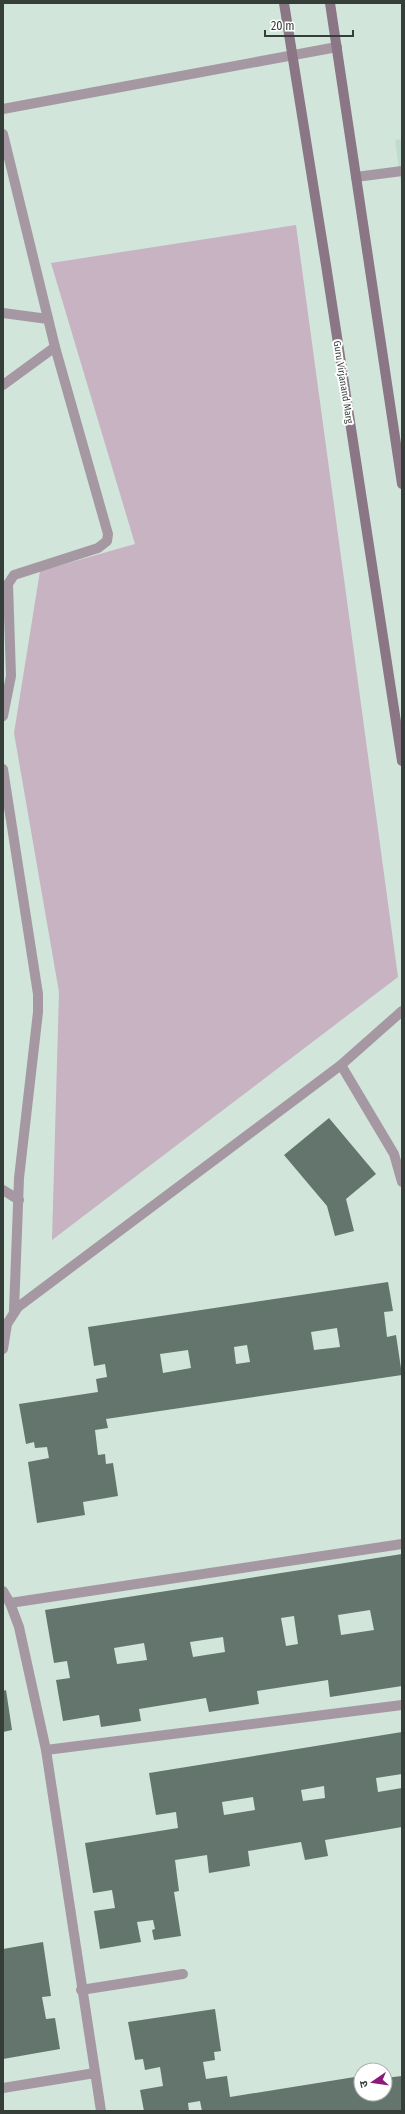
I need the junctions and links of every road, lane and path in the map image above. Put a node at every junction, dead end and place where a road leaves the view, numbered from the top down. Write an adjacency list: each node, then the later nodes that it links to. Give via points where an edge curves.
1 (284, 3): 4 (street, Guru Virjanand Marg)
2 (330, 3): 3 (street)
3 (337, 47): 4 (street); 8 (street)
4 (292, 56): 5 (street); 15 (street, Guru Virjanand Marg)
5 (3, 109)
6 (3, 134): 10 (street)
7 (402, 171): 8 (street)
8 (356, 177): 13 (street)
9 (3, 313): 10 (street)
10 (48, 319): 11 (street)
11 (55, 347): 12 (street); 14 (street, via 108,534 107,541 98,548 14,575 10,579 8,584 11,676)
12 (3, 385)
13 (402, 484)
14 (3, 716)
15 (402, 761)
16 (3, 769): 21 (street, via 38,994 19,1178)
17 (402, 1011): 18 (street)
18 (341, 1065): 19 (street, via 394,1154); 22 (street)
19 (402, 1182)
20 (3, 1190): 21 (street)
21 (19, 1200): 22 (street)
22 (14, 1311): 23 (street, via 7,1324)
23 (3, 1348)
24 (402, 1544): 26 (street)
25 (3, 1592): 26 (street)
26 (10, 1603): 28 (street, via 24,1647)
27 (402, 1704): 28 (street)
28 (46, 1750): 30 (street)
29 (183, 1974): 30 (street)
30 (81, 1990): 31 (street)
31 (95, 2073): 32 (street); 33 (street)
32 (3, 2088)
33 (101, 2111)

